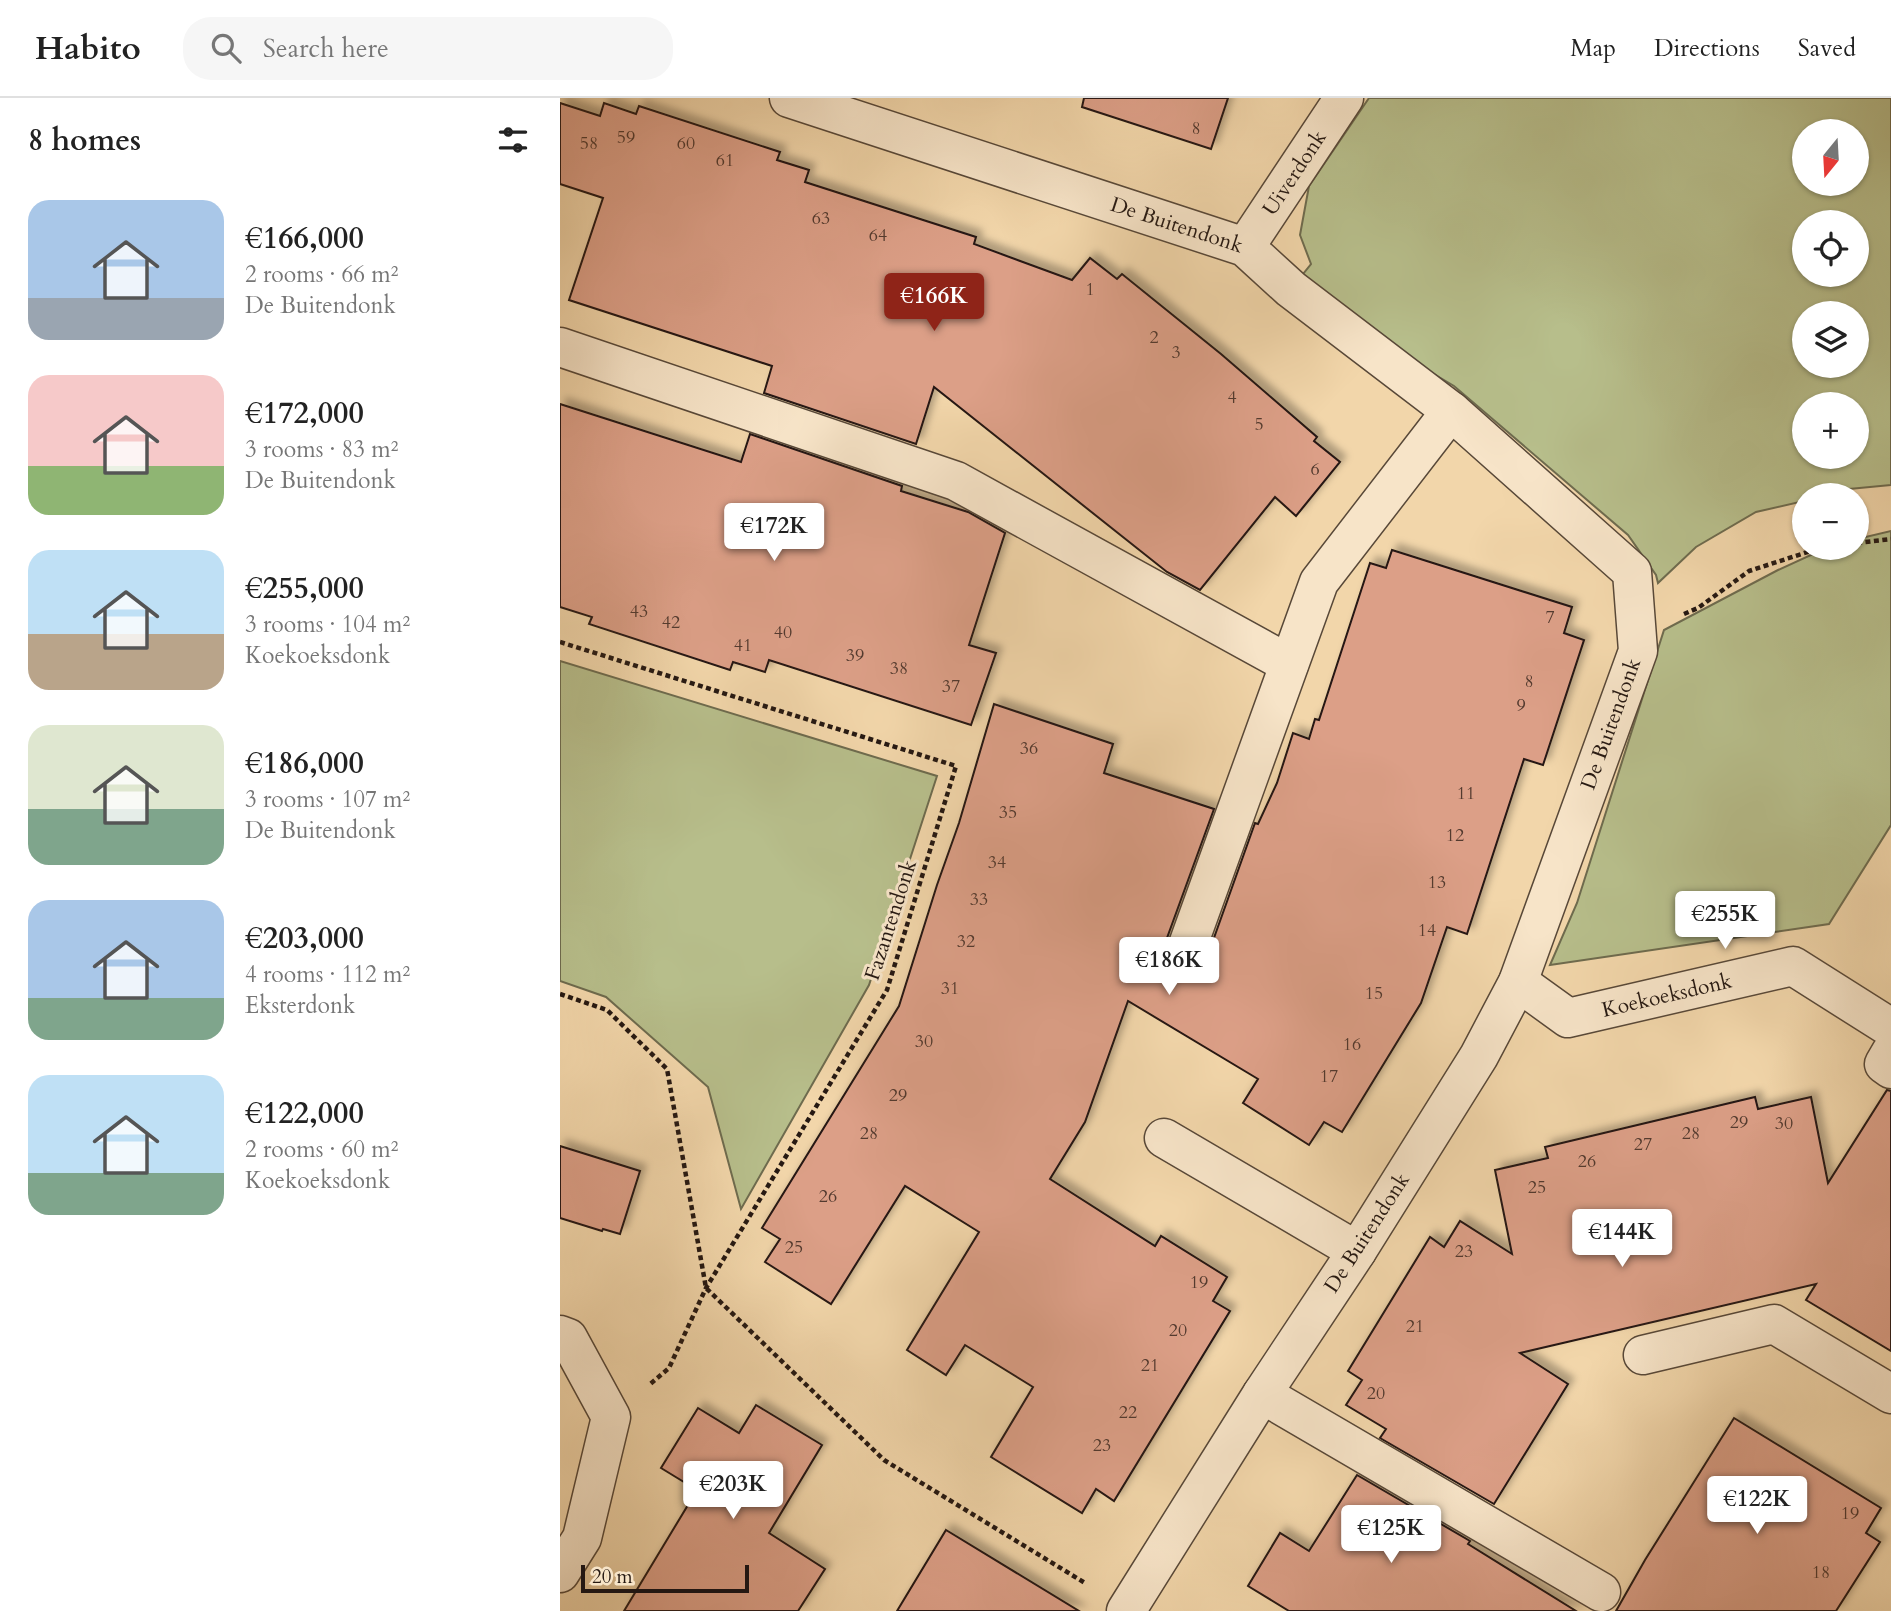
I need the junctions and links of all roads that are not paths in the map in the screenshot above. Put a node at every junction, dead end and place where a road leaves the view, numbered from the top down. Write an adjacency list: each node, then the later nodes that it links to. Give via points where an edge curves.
1 (789, 98): 3 (street, De Buitendonk)
2 (1344, 98): 3 (street, Uiverdonk)
3 (1245, 247): 5 (street, De Buitendonk, via 1291,289)
4 (560, 347): 6 (street, via 956,481)
5 (1451, 411): 6 (street, via 1319,582); 8 (street, De Buitendonk, via 1632,572 1638,652)
6 (1289, 664): 7 (street)
7 (1184, 956)
8 (1518, 982): 9 (street, Koekoeksdonk, via 1568,1018 1793,966); 13 (street, De Buitendonk, via 1479,1056)
9 (1891, 1028)
10 (1891, 1052): 11 (street, via 1884,1065)
11 (1891, 1069)
12 (1164, 1138): 13 (street)
13 (1357, 1251): 16 (street, De Buitendonk)
14 (564, 1336): 18 (street, via 611,1417 582,1538)
15 (1643, 1356): 17 (street, via 1774,1324)
16 (1262, 1394): 19 (street); 20 (street, De Buitendonk)
17 (1891, 1394)
18 (560, 1573)
19 (1601, 1592)
20 (1110, 1601)

